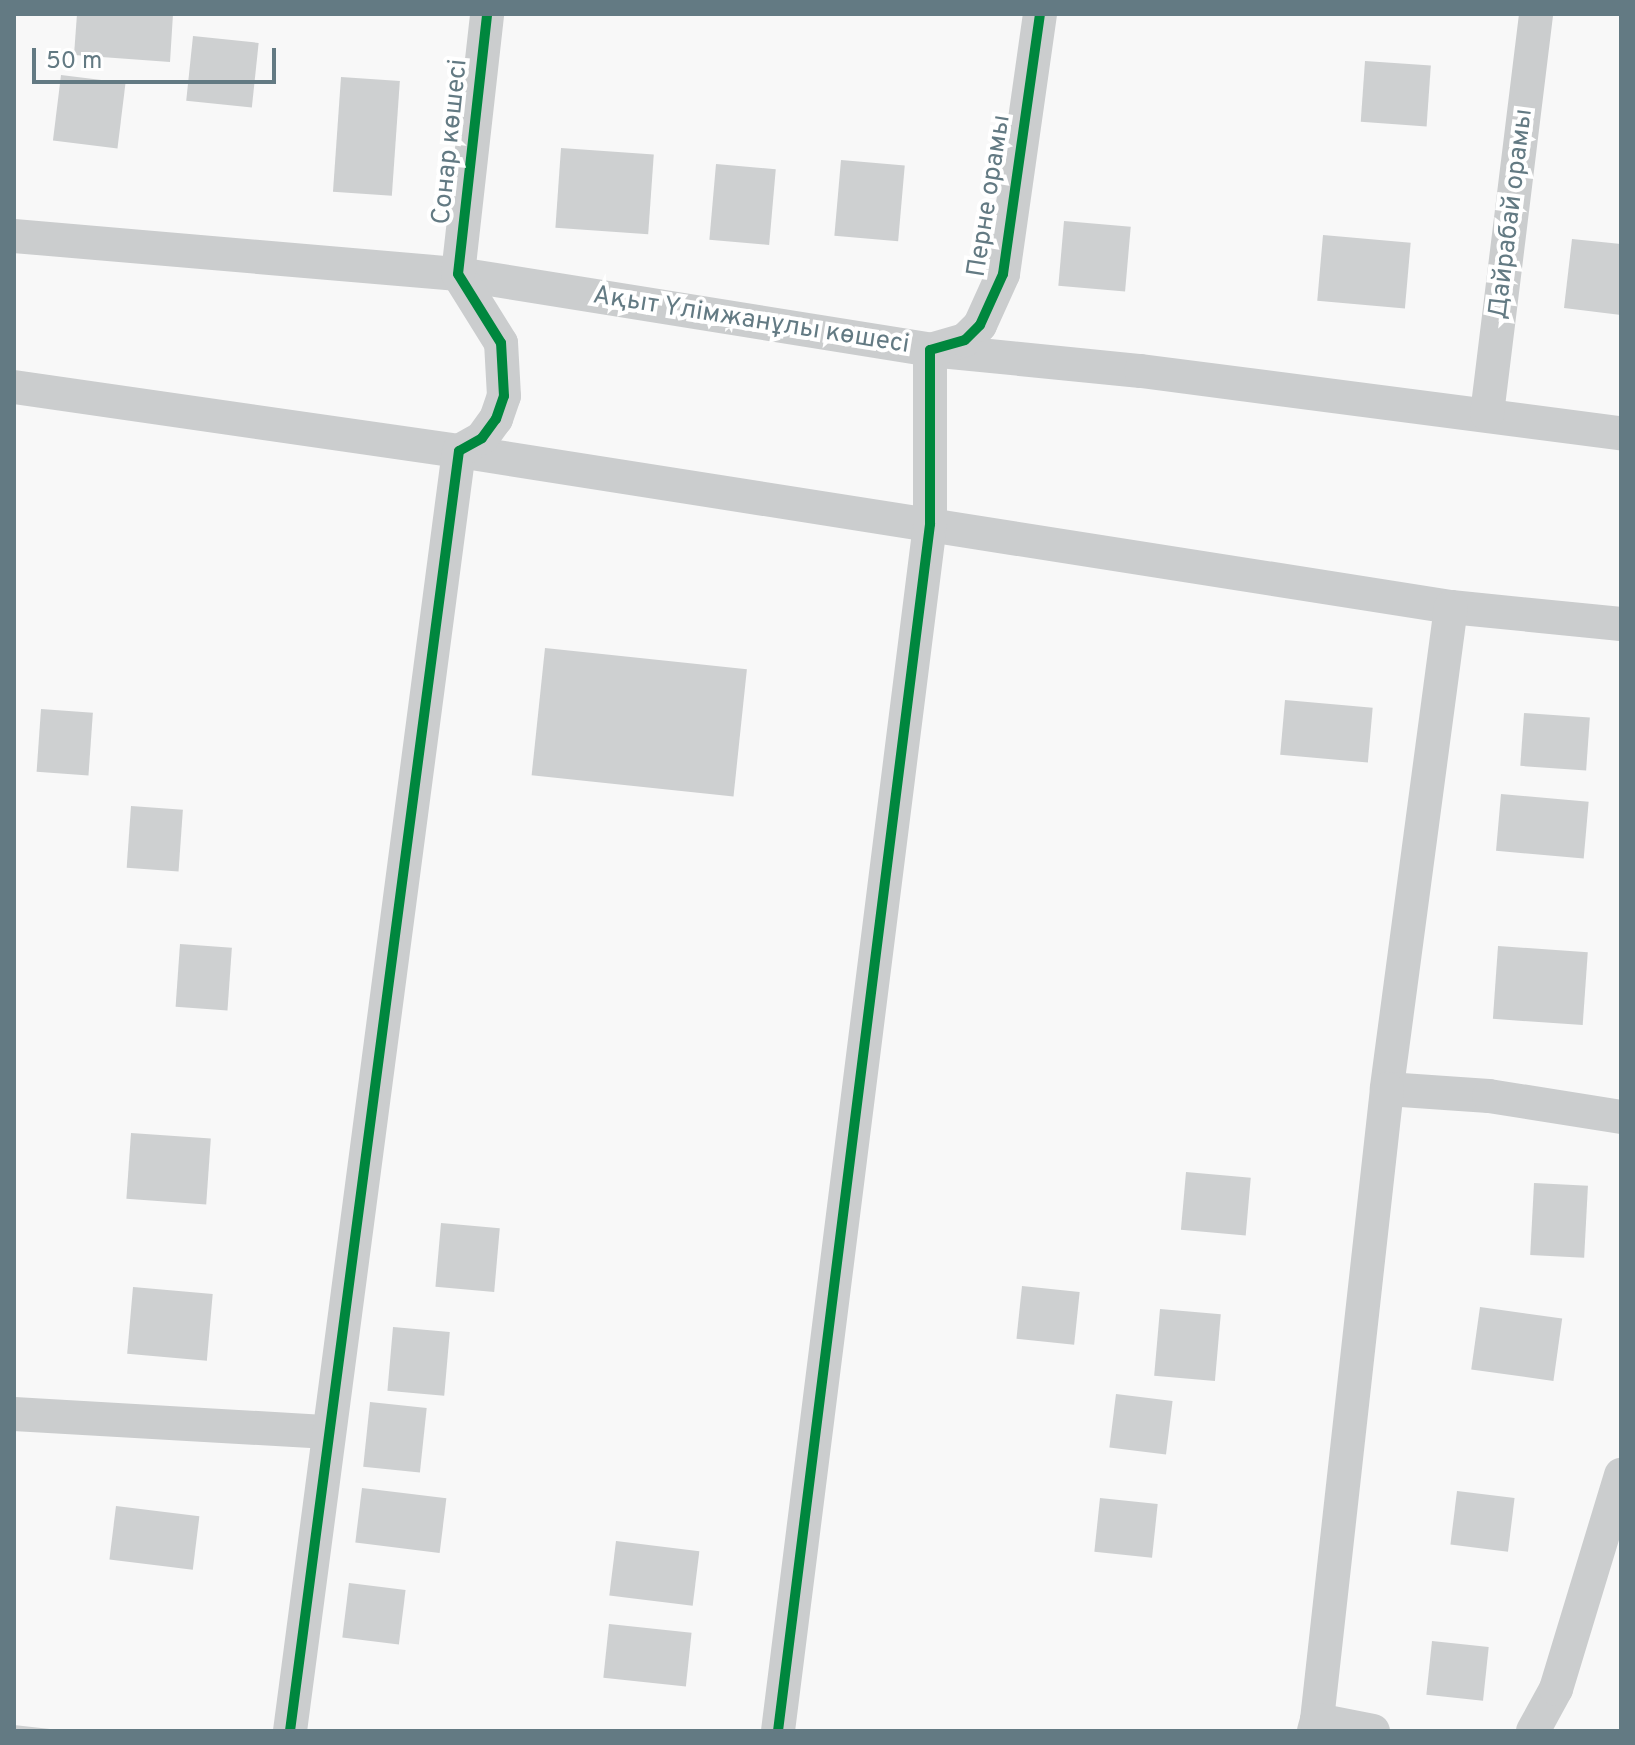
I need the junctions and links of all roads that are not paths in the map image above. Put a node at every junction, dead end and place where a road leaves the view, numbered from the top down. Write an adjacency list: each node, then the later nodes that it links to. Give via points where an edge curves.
1 (487, 14): 5 (street, Сонар көшесі)
2 (1040, 14): 6 (street, Перне орамы, via 1003,274 980,325 965,340)
3 (1536, 14): 8 (street, Дайрабай орамы)
4 (14, 236): 5 (street, Ақыт Үлімжанұлы көшесі)
5 (458, 274): 6 (street, Ақыт Үлімжанұлы көшесі); 10 (street, via 501,343 504,396 482,438)
6 (930, 350): 8 (street, Ақыт Үлімжанұлы көшесі); 11 (street)
7 (14, 387): 10 (street)
8 (1487, 414): 9 (street, Ақыт Үлімжанұлы көшесі)
9 (1621, 433)
10 (459, 451): 11 (street); 17 (street)
11 (930, 524): 12 (street); 21 (street)
12 (1451, 607): 13 (street); 14 (street)
13 (1621, 624)
14 (1387, 1089): 15 (street, via 1489,1096); 19 (street)
15 (1621, 1117)
16 (14, 1414): 17 (street)
17 (328, 1432): 20 (street)
18 (1621, 1475): 23 (street, via 1556,1689)
19 (1316, 1725): 22 (street)
20 (290, 1731)
21 (778, 1731)
22 (1373, 1731)
23 (1533, 1731)

